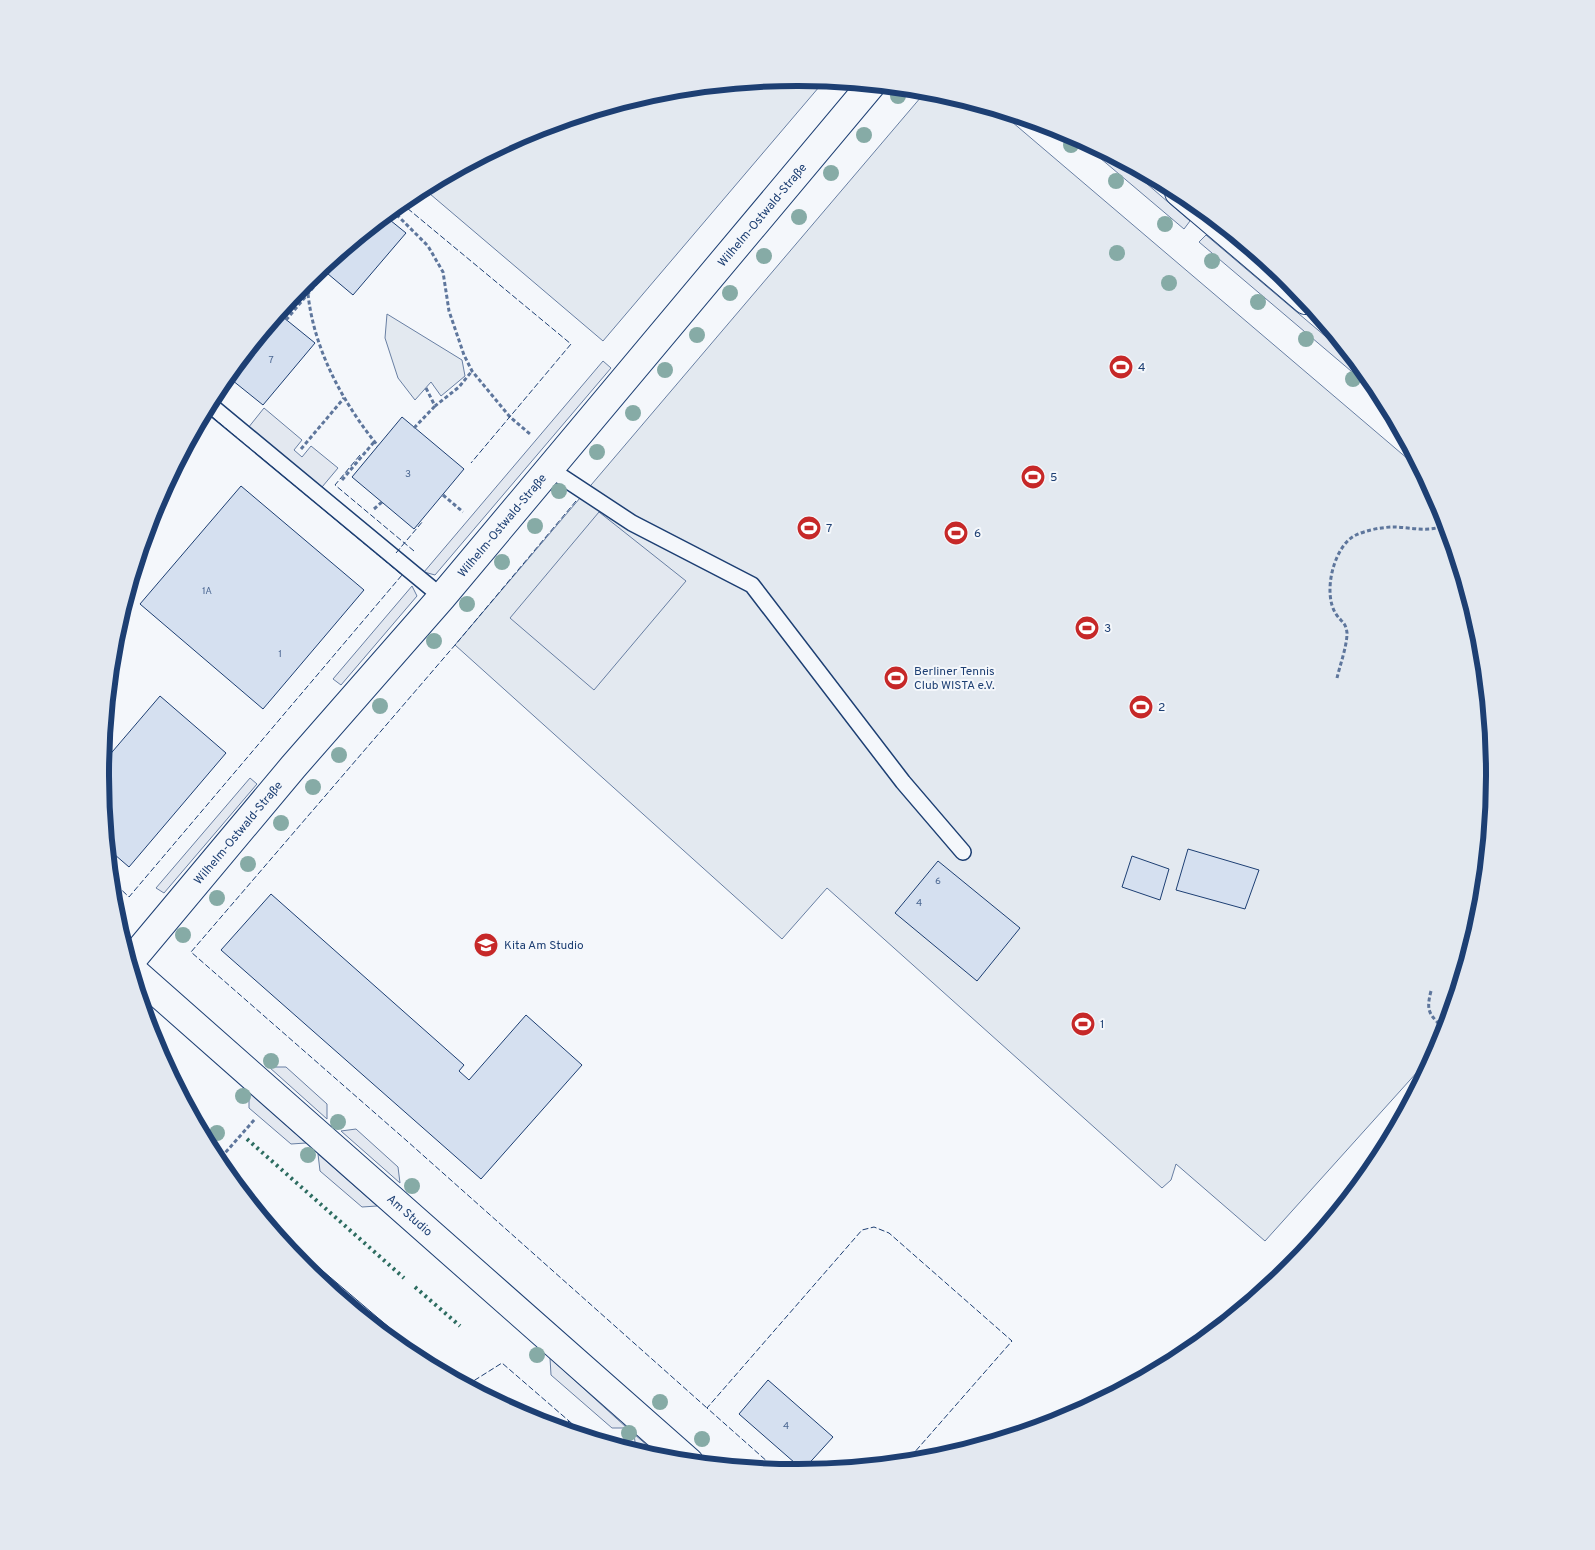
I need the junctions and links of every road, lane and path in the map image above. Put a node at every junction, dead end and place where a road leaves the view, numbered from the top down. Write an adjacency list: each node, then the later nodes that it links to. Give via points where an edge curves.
1 (867, 90): 16 (street, Wilhelm-Ostwald-Straße)
2 (397, 215): 6 (path, via 428,246 443,272 449,311)
3 (323, 276): 4 (path)
4 (308, 294): 5 (path); 8 (path, via 309,309 327,365)
5 (286, 320)
6 (472, 371): 9 (path, via 459,387); 12 (path, via 510,417)
7 (426, 388): 9 (path)
8 (344, 398): 13 (path); 14 (path)
9 (435, 406): 11 (path)
10 (215, 409): 25 (lane)
11 (414, 428)
12 (530, 434)
13 (374, 442): 15 (path); 17 (path)
14 (307, 443)
15 (378, 446)
16 (550, 469): 25 (street, Wilhelm-Ostwald-Straße); 27 (lane, via 632,523 752,585 903,782)
17 (341, 482)
18 (443, 495): 22 (path)
19 (382, 502): 21 (path)
20 (367, 504): 21 (path)
21 (374, 509): 23 (path)
22 (464, 512)
23 (380, 515)
24 (1440, 526): 26 (path, via 1373,530 1356,535 1343,544 1330,582 1332,602 1347,634)
25 (442, 597): 28 (street, Wilhelm-Ostwald-Straße, via 293,767)
26 (1337, 678)
27 (964, 852)
28 (133, 958)
29 (139, 975): 32 (street, Am Studio)
30 (1431, 991): 31 (path, via 1427,1006)
31 (1439, 1024)
32 (276, 1096): 33 (path); 34 (street, Am Studio)
33 (223, 1155)
34 (679, 1454)

